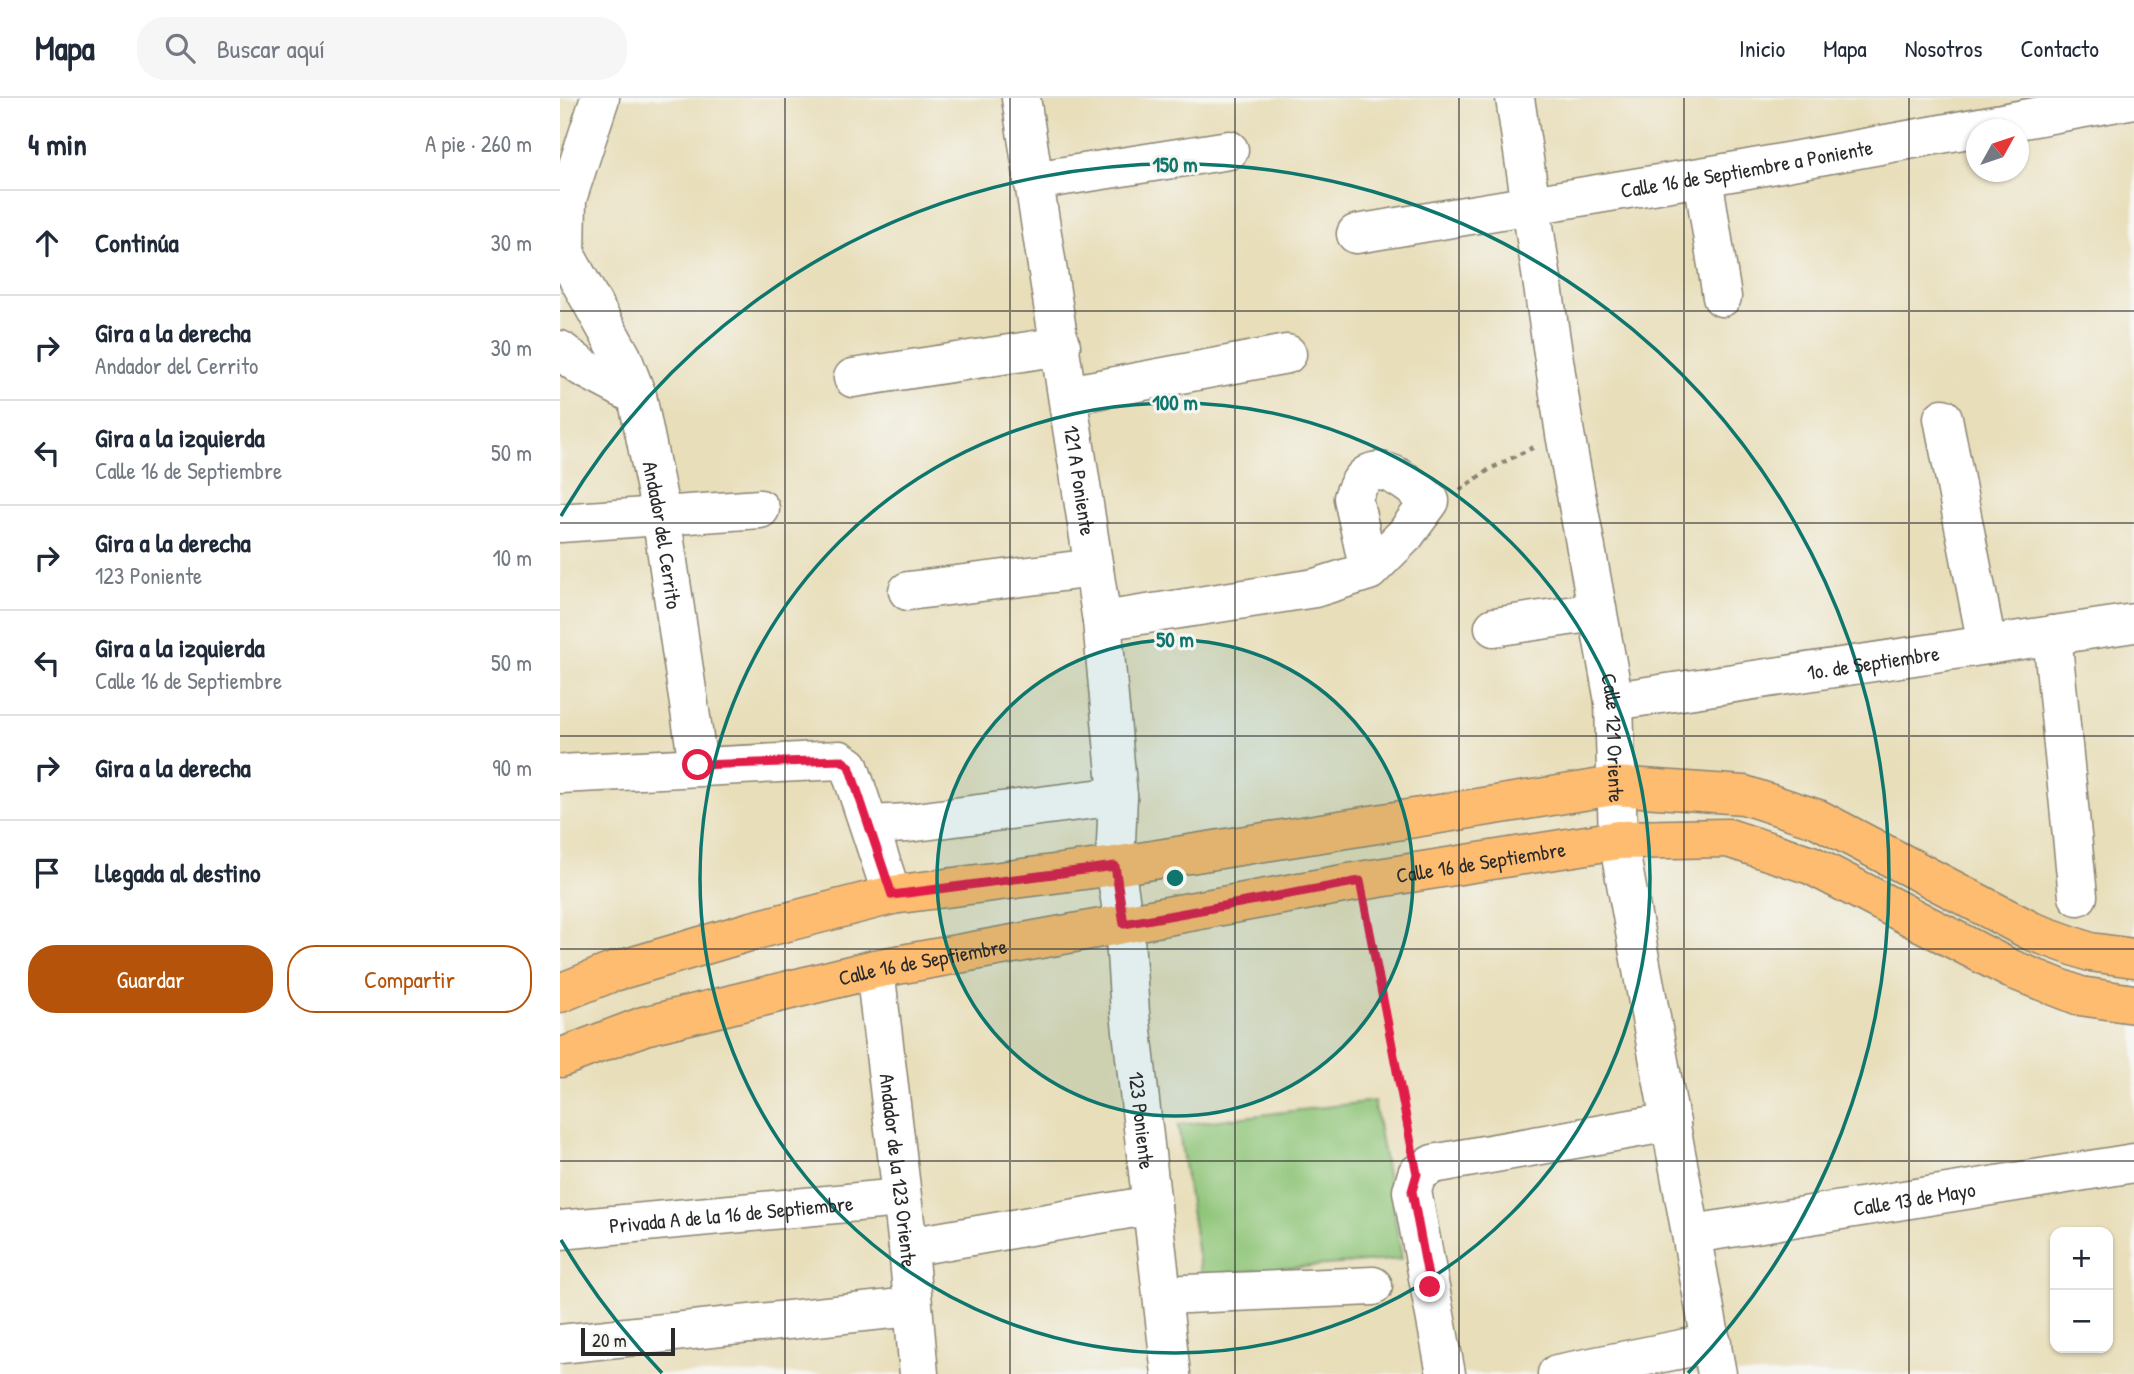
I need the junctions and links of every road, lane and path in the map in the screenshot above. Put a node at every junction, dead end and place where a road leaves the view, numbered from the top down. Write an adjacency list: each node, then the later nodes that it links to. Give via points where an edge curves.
1 (600, 98): 16 (street, Andador del Cerrito, via 567,199 566,256 622,357)
2 (1021, 98): 7 (street, 121 A Poniente)
3 (1516, 98): 8 (street, Calle 121 Oriente)
4 (2134, 99): 6 (street, Calle 16 de Septiembre a Poniente)
5 (1229, 150): 7 (street)
6 (1703, 177): 8 (street, Calle 16 de Septiembre a Poniente); 10 (street)
7 (1033, 181): 11 (street, 121 A Poniente)
8 (1532, 206): 9 (street, Calle 16 de Septiembre a Poniente); 18 (street, Calle 121 Oriente)
9 (1356, 234)
10 (1722, 297)
11 (1061, 346): 14 (street); 15 (street, 121 A Poniente)
12 (560, 350): 16 (street)
13 (1287, 354): 15 (street)
14 (853, 377)
15 (1068, 395): 23 (street, 121 A Poniente)
16 (637, 396): 21 (street, Andador del Cerrito)
17 (1942, 418): 31 (street)
18 (1565, 434): 19 (path, via 1510,457 1459,491); 26 (street, Calle 121 Oriente)
19 (1430, 502): 24 (street); 24 (street, via 1397,475 1379,470 1365,476 1353,498)
20 (760, 509): 21 (street)
21 (661, 514): 22 (street); 33 (street, Andador del Cerrito)
22 (560, 523)
23 (1094, 568): 25 (street); 27 (street, 121 A Poniente)
24 (1369, 571): 27 (street, via 1315,588)
25 (908, 591)
26 (1596, 612): 29 (street); 32 (street, Calle 121 Oriente)
27 (1102, 621): 36 (street, 121 A Poniente)
28 (2134, 623): 30 (street, 1o. de Septiembre)
29 (1494, 627)
30 (2052, 635): 31 (street, 1o. de Septiembre); 42 (street)
31 (1987, 645): 32 (street, 1o. de Septiembre)
32 (1614, 701): 35 (street, Calle 121 Oriente)
33 (698, 765): 34 (street); 37 (street, via 841,760 849,766)
34 (560, 774)
35 (1614, 786): 38 (street, Calle 121 Oriente); 39 (main road); 44 (main road, via 1744,795 1818,819 2031,931 2090,952)
36 (1118, 796): 37 (street); 39 (street, 121 A Poniente)
37 (871, 825): 41 (street)
38 (1618, 840): 40 (main road, Calle 16 de Septiembre); 47 (main road, Calle 16 de Septiembre, via 1728,838 1811,865 2011,969 2080,996); 49 (street, Calle 121 Oriente)
39 (1115, 866): 41 (main road); 43 (street, 123 Poniente)
40 (1360, 881): 43 (main road, Calle 16 de Septiembre); 51 (path)
41 (892, 895): 46 (main road, via 752,931 610,973)
42 (2078, 896)
43 (1124, 924): 45 (main road, Calle 16 de Septiembre); 53 (street, 123 Poniente)
44 (2134, 958)
45 (874, 969): 48 (main road, Calle 16 de Septiembre, via 644,1026); 52 (street, Andador de la 123 Oriente)
46 (560, 993)
47 (2134, 1004)
48 (560, 1058)
49 (1671, 1122): 51 (street, via 1433,1164); 55 (street, Calle 121 Oriente)
50 (2134, 1163): 55 (street, Calle 13 de Mayo)
51 (1417, 1174): 64 (street, via 1412,1191)
52 (900, 1198): 54 (street, Privada A de la 16 de Septiembre); 56 (street, Andador de la 123 Oriente)
53 (1152, 1205): 56 (street); 58 (street, 123 Poniente)
54 (560, 1230)
55 (1693, 1234): 61 (street, Calle 121 Oriente)
56 (908, 1247): 59 (street, Andador de la 123 Oriente)
57 (1373, 1286): 58 (street)
58 (1163, 1295): 63 (street, 123 Poniente)
59 (911, 1307): 60 (street); 62 (street, Andador de la 123 Oriente)
60 (560, 1344)
61 (1715, 1358): 65 (street)
62 (919, 1374)
63 (1171, 1374)
64 (1446, 1374)
65 (1557, 1374)

